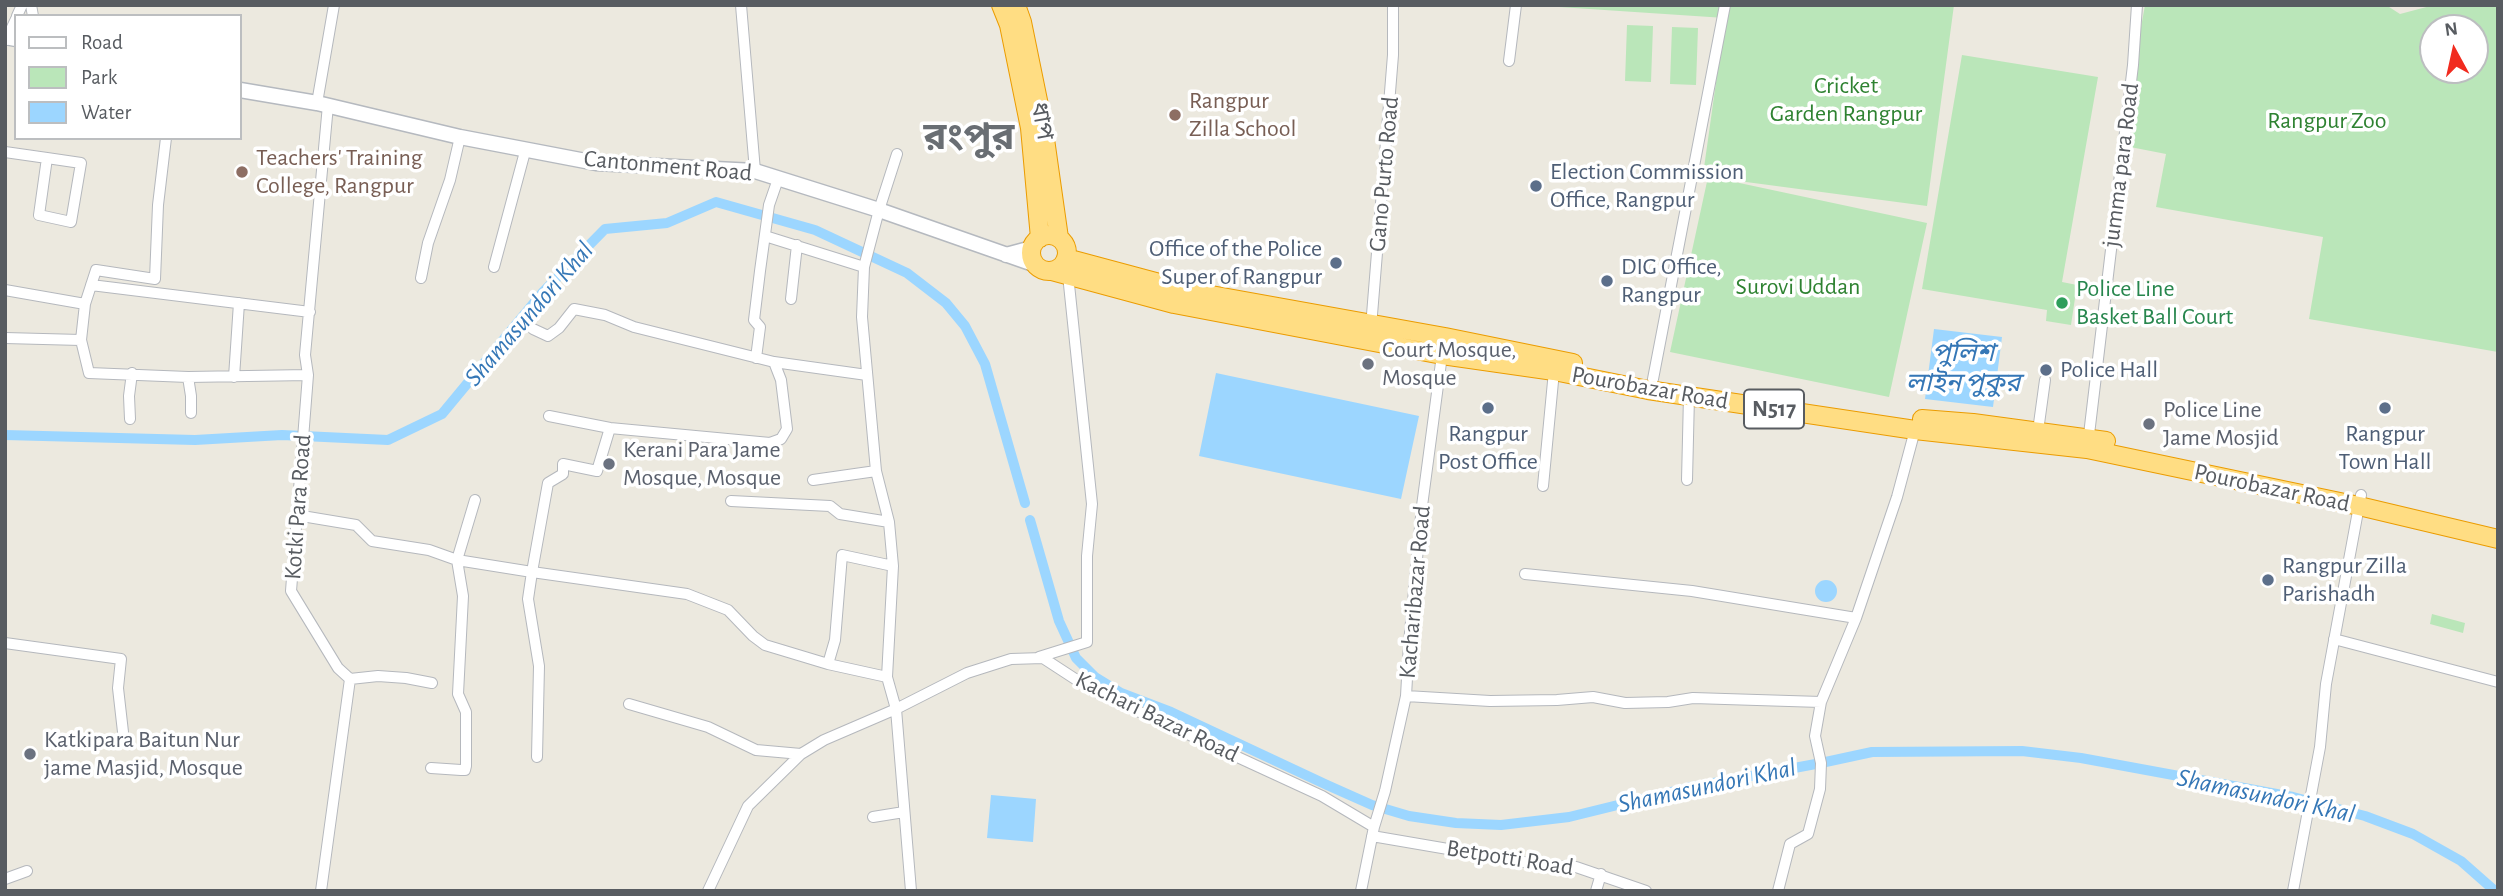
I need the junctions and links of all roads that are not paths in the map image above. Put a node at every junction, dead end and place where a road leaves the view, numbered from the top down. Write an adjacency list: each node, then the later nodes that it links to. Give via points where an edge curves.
1 (334, 5): 11 (street, Kotki Para Road)
2 (741, 5): 18 (street)
3 (1001, 5): 23 (highway, ধাপ, via 1030,128)
4 (1016, 5): 23 (highway, ধাপ, via 1044,125 1059,238 1067,250)
5 (1393, 5): 34 (street, Gano Purto Road, via 1393,55)
6 (1516, 5): 9 (street)
7 (1725, 5): 46 (street)
8 (2137, 5): 55 (street, jumma para Road)
9 (1509, 61)
10 (242, 90): 11 (main road, Cantonment Road)
11 (322, 104): 12 (main road, Cantonment Road); 32 (street, Kotki Para Road)
12 (460, 137): 14 (main road, Cantonment Road); 26 (street)
13 (166, 140): 27 (street, via 155,279 96,270)
14 (526, 148): 18 (main road, Cantonment Road, via 596,163); 24 (street)
15 (5, 152): 17 (street)
16 (897, 154): 20 (street)
17 (47, 158): 17 (street, via 39,215 71,222 82,163)
18 (755, 172): 19 (main road, Cantonment Road)
19 (778, 179): 20 (main road, Cantonment Road); 21 (street)
20 (879, 210): 23 (main road, Cantonment Road, via 1005,256); 25 (street)
21 (765, 236): 22 (street); 38 (street, via 754,320 760,327)
22 (797, 245): 25 (street); 29 (street)
23 (1049, 259): 34 (highway, Pourobazar Road / N517); 74 (street, via 1092,504 1087,642)
24 (494, 267)
25 (864, 267): 43 (street)
26 (421, 278)
27 (91, 285): 30 (street); 31 (street)
28 (5, 289): 31 (street)
29 (791, 299)
30 (239, 303): 32 (street); 45 (street)
31 (85, 304): 36 (street)
32 (310, 313): 42 (street, Kotki Para Road, via 305,355)
33 (533, 329): 38 (street, via 548,336 574,309)
34 (1369, 332): 37 (highway, Pourobazar Road / N517); 46 (highway, Pourobazar Road / N517)
35 (5, 338): 36 (street)
36 (81, 340): 41 (street, via 89,373)
37 (1442, 355): 40 (highway, Pourobazar Road / N517); 80 (street, Kacharibazar Road, via 1422,506)
38 (756, 358): 39 (street)
39 (774, 362): 43 (street); 52 (street, via 787,429 781,439 770,443)
40 (1554, 371): 48 (highway, Pourobazar Road / N517); 59 (street)
41 (132, 373): 44 (street); 51 (street)
42 (308, 375): 45 (street); 63 (street, Kotki Para Road)
43 (867, 375): 56 (street)
44 (188, 377): 45 (street); 49 (street)
45 (234, 377)
46 (1653, 379): 54 (highway, Pourobazar Road / N517, via 1920,419)
47 (2045, 380): 54 (street)
48 (1689, 396): 53 (highway, Pourobazar Road / N517); 58 (street)
49 (191, 413)
50 (549, 416): 52 (street)
51 (130, 419)
52 (610, 428): 69 (street, via 597,471 564,464 563,474 548,483)
53 (1915, 430): 55 (highway, Pourobazar Road / N517); 71 (street)
54 (2038, 431): 55 (highway, Pourobazar Road / N517)
55 (2088, 443): 61 (highway, Pourobazar Road / N517)
56 (876, 471): 57 (street); 64 (street)
57 (813, 480)
58 (1687, 480)
59 (1543, 486)
60 (475, 500): 67 (street)
61 (2360, 500): 65 (highway, Pourobazar Road / N517); 66 (highway, Pourobazar Road / N517); 72 (street)
62 (731, 501): 64 (street, via 830,506 840,514)
63 (296, 514): 67 (street, via 356,525 372,541 429,550); 77 (street, Kotki Para Road, via 291,591 338,668)
64 (889, 522): 68 (street)
65 (2498, 527)
66 (2498, 538)
67 (457, 560): 69 (street); 89 (street, via 463,596 458,694 466,712 466,766 465,770)
68 (892, 566): 75 (street, via 842,555 835,640); 76 (street)
69 (532, 572): 75 (street, via 687,594 728,610 765,645); 87 (street, via 528,600 539,666)
70 (1525, 574): 71 (street, via 1692,591)
71 (1856, 618): 81 (street)
72 (2334, 639): 78 (street); 105 (street, via 2320,747)
73 (5, 643): 84 (street, via 121,659 118,688)
74 (1040, 657): 83 (street, via 1011,659 967,673); 88 (street, Kachari Bazar Road, via 1092,690 1168,717)
75 (828, 664): 76 (street)
76 (887, 677): 83 (street)
77 (350, 679): 79 (street, via 378,676); 98 (street)
78 (2498, 681)
79 (432, 684)
80 (1406, 696): 81 (street, via 1490,701 1593,697 1625,703 1693,698); 94 (street, Kacharibazar Road)
81 (1821, 702): 104 (street, via 1815,736 1820,789 1808,834 1790,844)
82 (629, 704): 85 (street, via 708,727 756,750)
83 (892, 711): 85 (street); 92 (street)
84 (123, 732)
85 (801, 754): 99 (street, via 748,806)
86 (1260, 754): 88 (street)
87 (537, 757)
88 (1254, 763): 91 (street, Kachari Bazar Road)
89 (431, 768)
90 (1327, 785): 91 (street)
91 (1322, 796): 94 (street, Kachari Bazar Road)
92 (904, 812): 93 (street); 100 (street)
93 (873, 817)
94 (1373, 831): 96 (street, Betpotti Road); 101 (street, Kacharibazar Road)
95 (27, 871): 97 (street)
96 (1601, 874): 102 (street); 103 (street, Betpotti Road)
97 (5, 879)
98 (321, 891)
99 (708, 891)
100 (911, 891)
101 (1361, 891)
102 (1596, 891)
103 (1646, 891)
104 (1778, 891)
105 (2293, 891)

